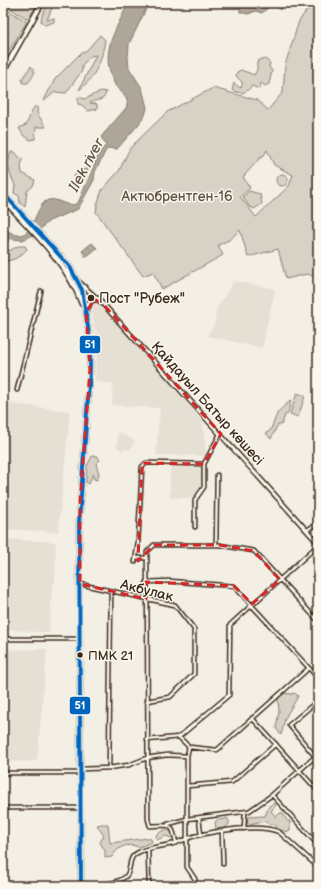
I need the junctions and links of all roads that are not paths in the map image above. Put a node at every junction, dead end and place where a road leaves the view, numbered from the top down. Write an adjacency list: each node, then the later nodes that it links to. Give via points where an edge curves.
1 (42, 3): 2 (highway)
2 (3, 72)
3 (3, 193): 5 (highway)
4 (3, 199): 5 (highway)
5 (49, 247): 6 (highway); 7 (highway)
6 (66, 270): 7 (street, Қайдауыл Батыр көшесі); 10 (highway)
7 (78, 280): 9 (street, Қайдауыл Батыр көшесі); 10 (highway)
8 (41, 291): 11 (street)
9 (99, 299): 10 (highway, via 90,302); 12 (street, Қайдауыл Батыр көшесі)
10 (86, 314): 25 (highway, via 90,339 90,370 80,501)
11 (17, 390)
12 (220, 434): 13 (street); 17 (street, Қайдауыл Батыр көшесі)
13 (204, 464): 16 (street, via 204,487 195,500); 20 (street, via 146,463 142,467)
14 (217, 475): 19 (street)
15 (318, 523): 17 (street)
16 (195, 527)
17 (307, 530): 18 (street, Қайдауыл Батыр көшесі)
18 (318, 544): 23 (street)
19 (216, 545): 21 (street, via 154,545 147,552); 23 (street, via 254,550)
20 (136, 558): 21 (street); 22 (street)
21 (147, 558): 24 (street)
22 (135, 562)
23 (280, 580): 28 (street); 29 (street)
24 (146, 582): 27 (street); 28 (street, via 169,581 234,586)
25 (80, 584): 26 (street, Акбулак); 31 (highway)
26 (111, 591): 27 (street, Акбулак); 45 (street)
27 (146, 599): 34 (street); 34 (street, Акбулак, via 175,606 194,629 194,674 170,696)
28 (252, 604): 32 (street); 37 (street, via 230,625 229,695)
29 (318, 621)
30 (3, 639): 31 (street)
31 (80, 639): 46 (highway)
32 (309, 668): 33 (street); 36 (street)
33 (318, 678)
34 (147, 701): 38 (street)
35 (316, 702): 41 (street, via 289,725)
36 (252, 718): 39 (street); 40 (street, via 217,750)
37 (179, 737): 38 (street); 40 (street)
38 (147, 740): 43 (street)
39 (276, 744): 47 (street); 49 (street, via 232,782)
40 (189, 747): 42 (street)
41 (317, 755): 44 (street); 47 (street)
42 (186, 756): 43 (street); 49 (street)
43 (147, 758): 45 (street); 57 (street, via 149,823 150,826)
44 (318, 760)
45 (109, 768): 46 (street)
46 (81, 771): 48 (street); 53 (highway)
47 (300, 771): 50 (street); 51 (street)
48 (3, 773)
49 (187, 786): 56 (street)
50 (318, 791)
51 (272, 795): 54 (street); 63 (street)
52 (3, 808): 53 (street)
53 (81, 808): 67 (highway)
54 (245, 812): 55 (street); 58 (street)
55 (199, 818): 56 (street); 60 (street)
56 (187, 819): 57 (street); 61 (street)
57 (168, 824): 62 (street, via 174,831)
58 (244, 829): 59 (street); 66 (street, via 272,829 279,832)
59 (222, 832): 60 (street); 65 (street)
60 (201, 835): 61 (street)
61 (186, 839): 62 (street); 70 (street, via 187,867 195,879)
62 (176, 842): 64 (street)
63 (318, 845)
64 (148, 848): 68 (street, via 134,854 124,878); 69 (street)
65 (223, 864)
66 (318, 867)
67 (81, 885): 68 (street)
68 (99, 885)
69 (149, 886)
70 (196, 886)

